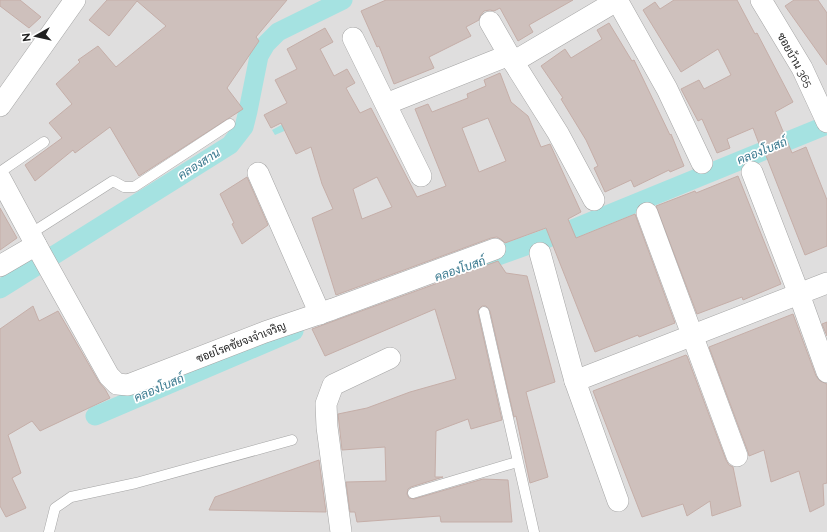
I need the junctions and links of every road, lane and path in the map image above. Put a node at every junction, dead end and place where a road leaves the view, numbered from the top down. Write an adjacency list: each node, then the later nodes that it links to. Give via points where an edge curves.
1 (75, 0): 8 (street)
2 (618, 0): 6 (street); 12 (street, via 667,89)
3 (760, 0): 9 (street, ซอยบ้าน 365, via 802,68)
4 (490, 22): 6 (street)
5 (353, 38): 7 (street)
6 (511, 59): 7 (street); 18 (street, via 558,133)
7 (386, 104): 16 (street)
8 (0, 106)
9 (827, 122)
10 (230, 124): 21 (lane, via 134,187 124,187 113,181)
11 (44, 142): 13 (lane)
12 (702, 163)
13 (0, 172)
14 (752, 172): 25 (street)
15 (258, 173): 27 (street)
16 (421, 176)
17 (0, 178): 21 (street, ซอยโรคชัยจงจำเจริญ)
18 (594, 200)
19 (647, 213): 28 (street)
20 (494, 249): 27 (street, ซอยโรคชัยจงจำเจริญ)
21 (39, 251): 23 (street); 27 (street, ซอยโรคชัยจงจำเจริญ, via 109,376 117,384 128,385 265,332)
22 (540, 253): 31 (street)
23 (0, 266)
24 (827, 283): 25 (street)
25 (799, 294): 28 (street); 30 (street)
26 (484, 312): 34 (lane)
27 (320, 314)
28 (692, 335): 31 (street); 33 (street)
29 (390, 358): 38 (street, via 333,385 326,404)
30 (827, 372)
31 (575, 381): 36 (street)
32 (292, 440): 37 (lane, via 136,483 71,497 55,508)
33 (737, 456)
34 (518, 462): 35 (lane); 39 (lane)
35 (412, 493)
36 (618, 501)
37 (50, 532)
38 (341, 532)
39 (534, 532)

